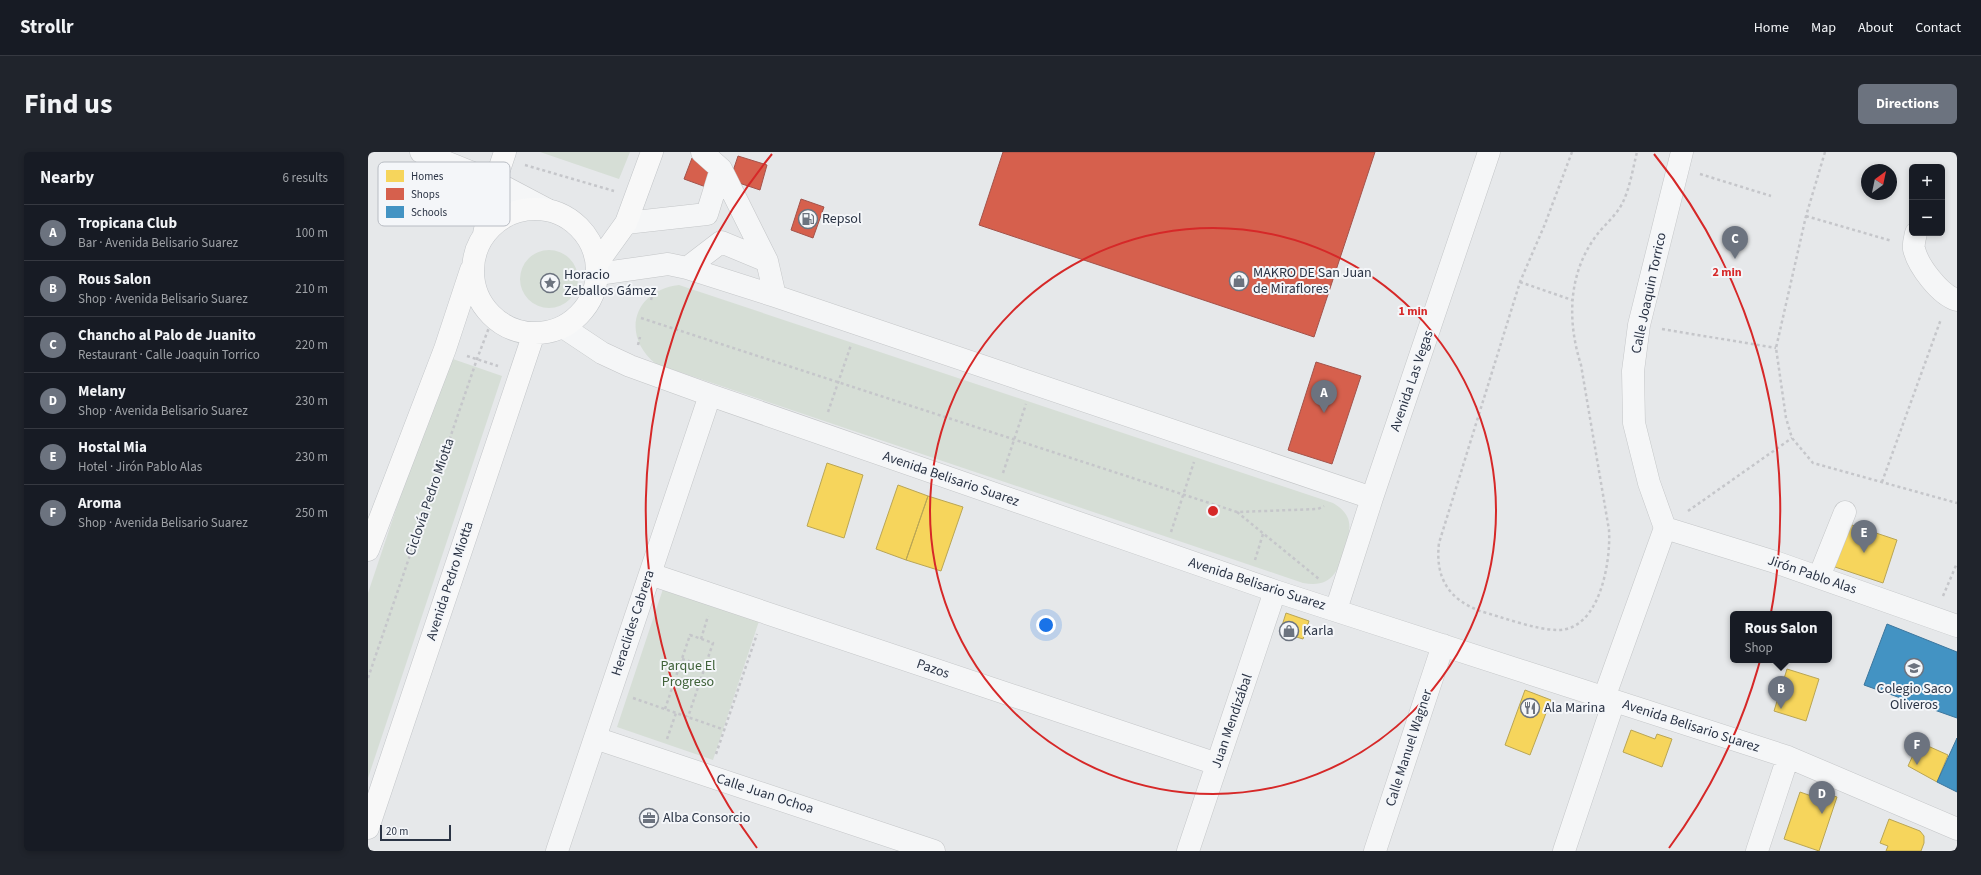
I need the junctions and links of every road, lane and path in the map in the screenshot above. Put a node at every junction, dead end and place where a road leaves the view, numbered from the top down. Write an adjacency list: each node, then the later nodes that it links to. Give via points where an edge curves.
1 (421, 152): 10 (street)
2 (505, 152): 11 (main road)
3 (652, 152): 19 (main road)
4 (702, 152): 12 (street)
5 (1489, 152): 63 (street, Avenida Las Vegas)
6 (1572, 152): 29 (path)
7 (1637, 152): 33 (path, via 1622,204 1585,253 1578,270)
8 (1825, 152): 18 (path)
9 (1680, 160): 14 (path); 39 (street, Calle Joaquin Torrico)
10 (446, 162)
11 (502, 162)
12 (721, 169): 17 (street); 25 (street)
13 (510, 190): 15 (street)
14 (1771, 196)
15 (546, 209): 16 (main road, via 522,209); 27 (main road, via 564,215 580,227 592,243)
16 (510, 214)
17 (708, 214): 19 (street); 24 (street)
18 (1806, 216): 23 (path); 47 (path)
19 (626, 223): 27 (main road)
20 (486, 226): 22 (main road)
21 (492, 226): 22 (main road)
22 (484, 234): 26 (main road)
23 (1915, 240): 32 (street, via 1920,265)
24 (720, 242): 25 (street); 28 (street)
25 (767, 261): 31 (street)
26 (473, 263): 36 (main road, via 473,278 477,292 483,306); 48 (main road)
27 (598, 268): 28 (street, via 668,264); 40 (main road, via 596,287 591,300 575,320)
28 (687, 268): 31 (street)
29 (1520, 282): 33 (path); 33 (path, via 1439,543 1438,567 1448,590 1468,607 1558,630 1577,625 1590,612 1604,579 1610,546 1581,365 1574,340)
30 (655, 296): 34 (path)
31 (775, 296): 63 (street)
32 (1953, 299): 61 (path)
33 (1572, 300)
34 (648, 304)
35 (643, 313): 37 (path)
36 (493, 317): 42 (main road, via 512,329); 49 (path, Ciclovía Pedro Miotta)
37 (641, 318): 38 (path); 51 (path)
38 (640, 323)
39 (1640, 326): 47 (path); 68 (street, Calle Joaquin Torrico, via 1633,371 1634,423 1649,483)
40 (563, 327): 42 (main road, via 549,332); 52 (street, Avenida Belisario Suarez, via 602,353 630,366)
41 (640, 332): 45 (path)
42 (534, 333): 50 (main road, Avenida Pedro Miotta)
43 (844, 342): 44 (path)
44 (851, 344): 46 (path); 51 (path)
45 (643, 346)
46 (858, 347)
47 (1776, 348): 57 (path, via 1786,418)
48 (445, 349): 49 (path); 71 (main road)
49 (476, 359): 50 (path); 89 (path, Ciclovía Pedro Miotta)
50 (520, 373): 101 (main road, Avenida Pedro Miotta)
51 (838, 382): 56 (path); 58 (path)
52 (710, 395): 74 (street, Heraclides Cabrera); 79 (street, Avenida Belisario Suarez)
53 (1019, 401): 54 (path)
54 (1026, 403): 55 (path); 58 (path)
55 (1034, 406)
56 (825, 418)
57 (1792, 438): 61 (path, via 1813,463); 68 (path)
58 (1014, 440): 60 (path); 62 (path)
59 (1202, 462): 62 (path, via 1194,460)
60 (1002, 478)
61 (1882, 482): 65 (path)
62 (1183, 494): 66 (path); 69 (path)
63 (1372, 498): 80 (street, Avenida Las Vegas)
64 (1323, 503): 66 (path, via 1328,504 1318,509)
65 (1957, 503)
66 (1237, 512): 70 (path)
67 (1845, 512): 76 (street)
68 (1665, 528): 76 (street, Jirón Pablo Alas); 91 (street)
69 (1170, 534)
70 (1263, 534): 73 (path, via 1254,562); 78 (path)
71 (368, 550)
72 (1957, 563): 83 (path)
73 (1261, 564)
74 (650, 574): 81 (street, Pazos); 96 (street, Heraclides Cabrera)
75 (1326, 577): 78 (path)
76 (1819, 578): 83 (street, Jirón Pablo Alas)
77 (1311, 579): 78 (path)
78 (1319, 579)
79 (1275, 591): 80 (street, Avenida Belisario Suarez); 99 (street, Juan Mendizábal)
80 (1336, 610): 86 (street, Avenida Belisario Suarez)
81 (764, 612): 95 (path); 99 (street, Pazos)
82 (709, 614): 85 (path)
83 (1934, 617): 84 (street, Jirón Pablo Alas)
84 (1957, 626)
85 (700, 639): 87 (path, via 690,635); 88 (path, via 713,643)
86 (1443, 645): 91 (street, Avenida Belisario Suarez); 106 (street, Calle Manuel Wagner)
87 (682, 659): 88 (path); 92 (path)
88 (705, 666): 94 (path)
89 (368, 678)
90 (629, 696): 92 (path)
91 (1609, 700): 98 (street, Avenida Belisario Suarez); 107 (street)
92 (665, 709): 93 (path)
93 (676, 713): 94 (path); 97 (path, via 666,741)
94 (688, 717): 95 (path)
95 (725, 730): 100 (path)
96 (595, 738): 100 (street, Calle Juan Ochoa); 103 (street, Heraclides Cabrera)
97 (673, 744)
98 (1788, 757): 102 (street, Avenida Belisario Suarez); 108 (street)
99 (1217, 764): 105 (street, Juan Mendizábal)
100 (709, 776): 104 (street, Calle Juan Ochoa)
101 (368, 828)
102 (1957, 829)
103 (557, 851)
104 (934, 851)
105 (1188, 851)
106 (1375, 851)
107 (1564, 851)
108 (1757, 851)

